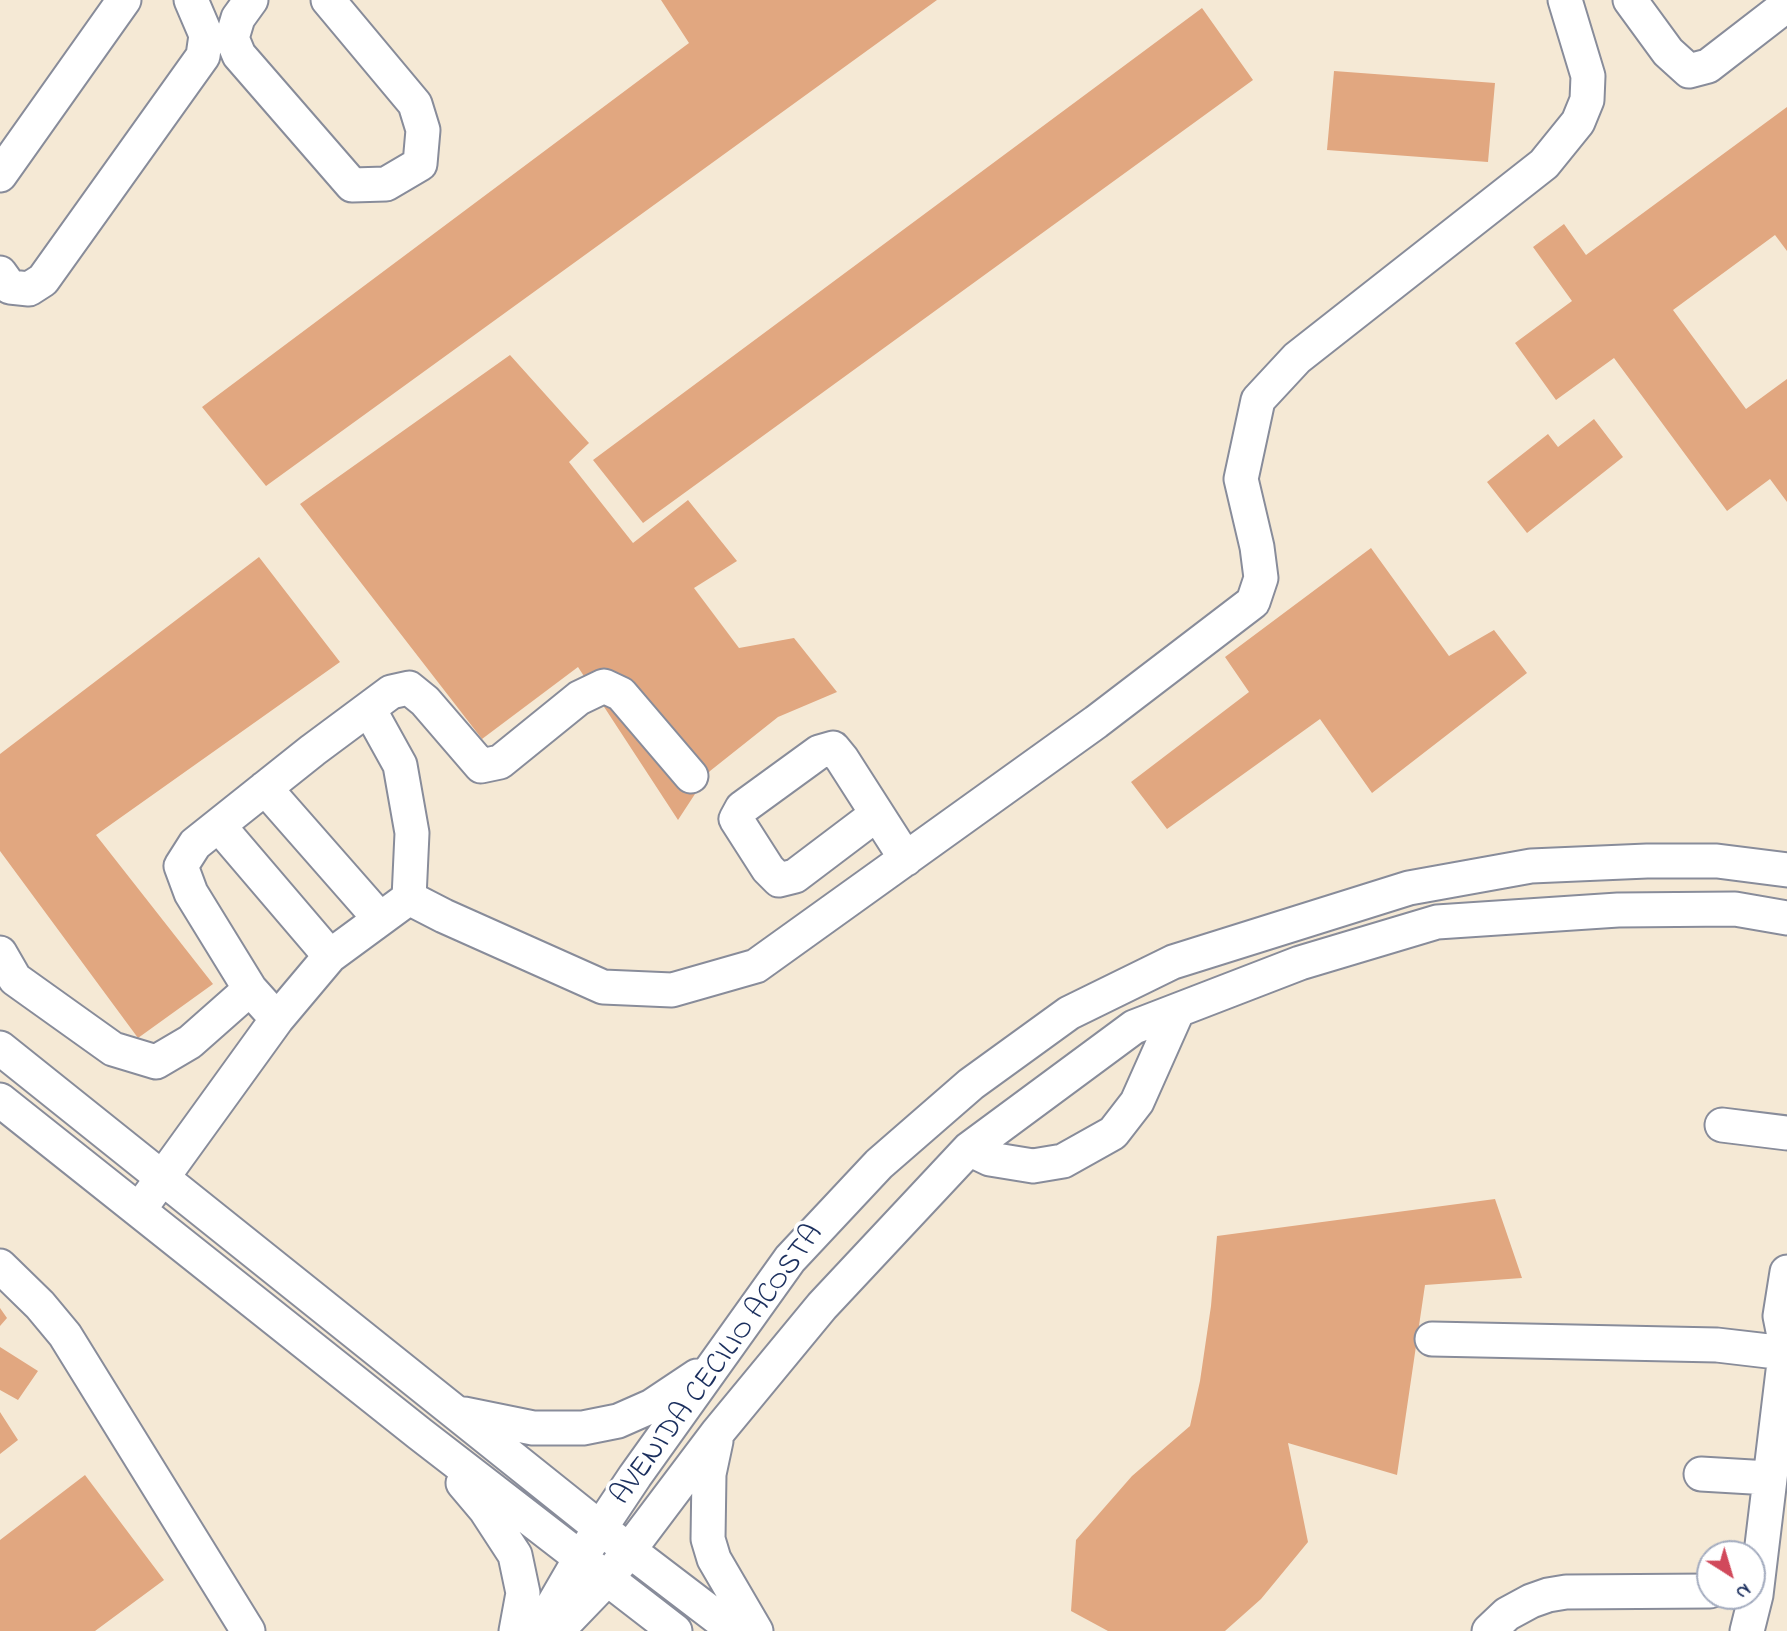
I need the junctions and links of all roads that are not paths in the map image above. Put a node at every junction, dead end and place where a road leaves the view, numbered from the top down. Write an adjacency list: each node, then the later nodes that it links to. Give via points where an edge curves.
1 (124, 0): 8 (street)
2 (191, 0): 9 (street, via 206,35 203,55 43,280 29,289 10,287)
3 (251, 0): 4 (street, via 238,18 232,38 239,55 352,185 386,184 419,164 423,130 415,104)
4 (328, 0)
5 (1565, 0): 15 (street, via 1588,76 1587,100 1578,122 1544,164 1297,358 1258,400 1241,479 1261,578 1253,602)
6 (1630, 0): 7 (street, via 1668,52 1689,71 1708,66)
7 (1787, 5)
8 (0, 175)
9 (0, 273)
10 (369, 709): 11 (street, via 391,692 409,688 481,766 500,762 579,698 604,686 621,694); 12 (street); 17 (street, via 400,765 412,833)
11 (691, 776)
12 (265, 788): 14 (street); 19 (street)
13 (877, 814): 15 (street)
14 (219, 825): 21 (street); 22 (street, via 195,844 181,866 191,893)
15 (906, 859): 17 (street, via 756,966 672,990 603,987)
16 (1787, 870): 36 (street, AVENIDA CECILIO ACOSTA, via 1717,861 1531,866 1409,888 1173,962 1069,1013 971,1084 899,1146 790,1259)
17 (410, 898): 19 (street)
18 (1787, 918): 23 (street, AVENIDA CECILIO ACOSTA, via 1734,909 1630,909 1437,922 1300,963)
19 (380, 919): 21 (street)
20 (0, 953): 22 (street, via 15,979 113,1049 156,1062 190,1042)
21 (330, 956): 24 (street)
22 (250, 989): 24 (street)
23 (1178, 1010): 29 (street, AVENIDA CECILIO ACOSTA, via 1134,1027); 29 (street, via 1137,1102 1113,1133 1063,1161 1033,1166 990,1159)
24 (277, 1019): 30 (street)
25 (0, 1048): 30 (street)
26 (0, 1100): 31 (street)
27 (1722, 1125): 28 (street)
28 (1787, 1133)
29 (968, 1149): 38 (street, AVENIDA CECILIO ACOSTA, via 822,1306)
30 (164, 1178): 31 (street); 37 (street)
31 (139, 1210): 39 (street)
32 (0, 1266): 49 (street, via 65,1335)
33 (1787, 1272): 35 (street, via 1780,1316)
34 (1432, 1339): 35 (street)
35 (1786, 1348): 41 (street)
36 (713, 1365): 37 (street, via 652,1406 618,1421 583,1428 533,1429); 42 (street, AVENIDA CECILIO ACOSTA)
37 (460, 1413): 42 (street)
38 (718, 1432): 44 (street, AVENIDA CECILIO ACOSTA); 55 (street, via 709,1474 708,1539 714,1559)
39 (420, 1434): 45 (street); 50 (street, via 485,1508 515,1555 523,1593)
40 (1701, 1474): 41 (street)
41 (1769, 1478): 43 (street)
42 (600, 1528): 44 (street); 45 (street, AVENIDA CECILIO ACOSTA)
43 (1761, 1540)
44 (629, 1550): 46 (street, AVENIDA CECILIO ACOSTA); 54 (street)
45 (581, 1557): 46 (street); 51 (street, AVENIDA CECILIO ACOSTA)
46 (608, 1578): 52 (street, AVENIDA CECILIO ACOSTA); 53 (street)
47 (1696, 1591): 56 (street, via 1548,1595 1507,1614)
48 (1751, 1610): 57 (street)
49 (248, 1631)
50 (516, 1631)
51 (538, 1631)
52 (557, 1631)
53 (675, 1631)
54 (734, 1631)
55 (757, 1631)
56 (1489, 1631)
57 (1747, 1631)

